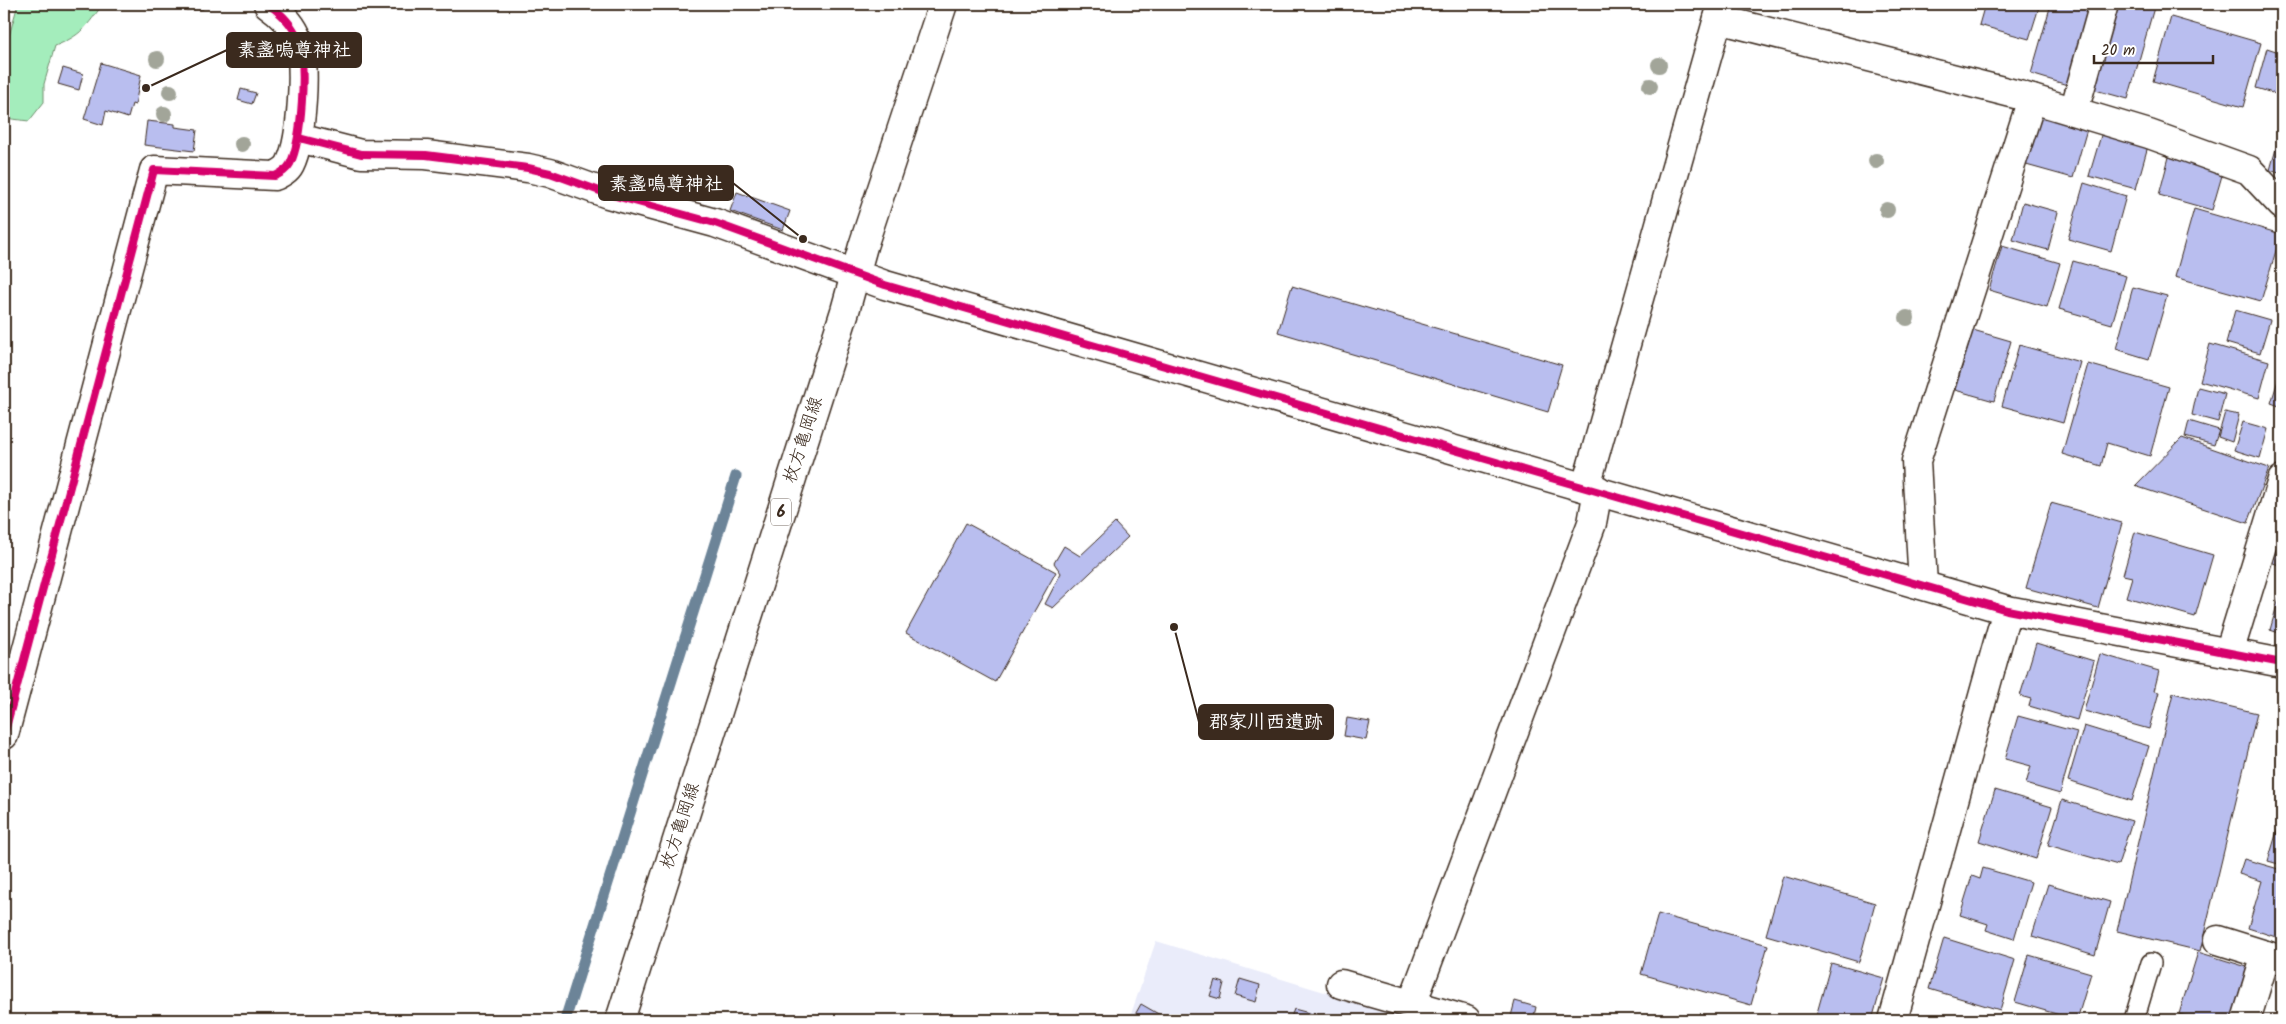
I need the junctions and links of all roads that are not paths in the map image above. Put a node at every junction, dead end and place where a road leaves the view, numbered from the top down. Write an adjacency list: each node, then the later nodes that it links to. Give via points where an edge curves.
1 (268, 4): 7 (street, via 286,18 301,47)
2 (943, 4): 9 (street, 枚方亀岡線 / 6)
3 (2104, 4): 6 (street)
4 (1720, 11): 5 (street); 11 (street)
5 (2032, 99): 6 (street); 12 (street, via 1916,461)
6 (2074, 112): 8 (street, via 2150,134 2249,170)
7 (299, 138): 9 (street, via 361,154 426,155 550,173 608,194 715,223); 15 (street, via 290,165 275,176 154,170)
8 (2282, 205)
9 (856, 274): 11 (street, via 895,288); 23 (street, 枚方亀岡線 / 6)
10 (2282, 480): 14 (street)
11 (1592, 488): 12 (street); 22 (street, via 1592,523)
12 (1923, 585): 13 (street)
13 (2007, 610): 14 (street); 25 (street)
14 (2229, 653): 16 (street)
15 (15, 654): 17 (street)
16 (2282, 663)
17 (4, 735)
18 (2218, 940): 19 (street)
19 (2274, 957): 27 (street)
20 (2151, 963): 26 (lane)
21 (1341, 984): 22 (street)
22 (1412, 1004): 24 (street)
23 (620, 1020)
24 (1466, 1020)
25 (1893, 1020)
26 (2134, 1020)
27 (2246, 1020)

